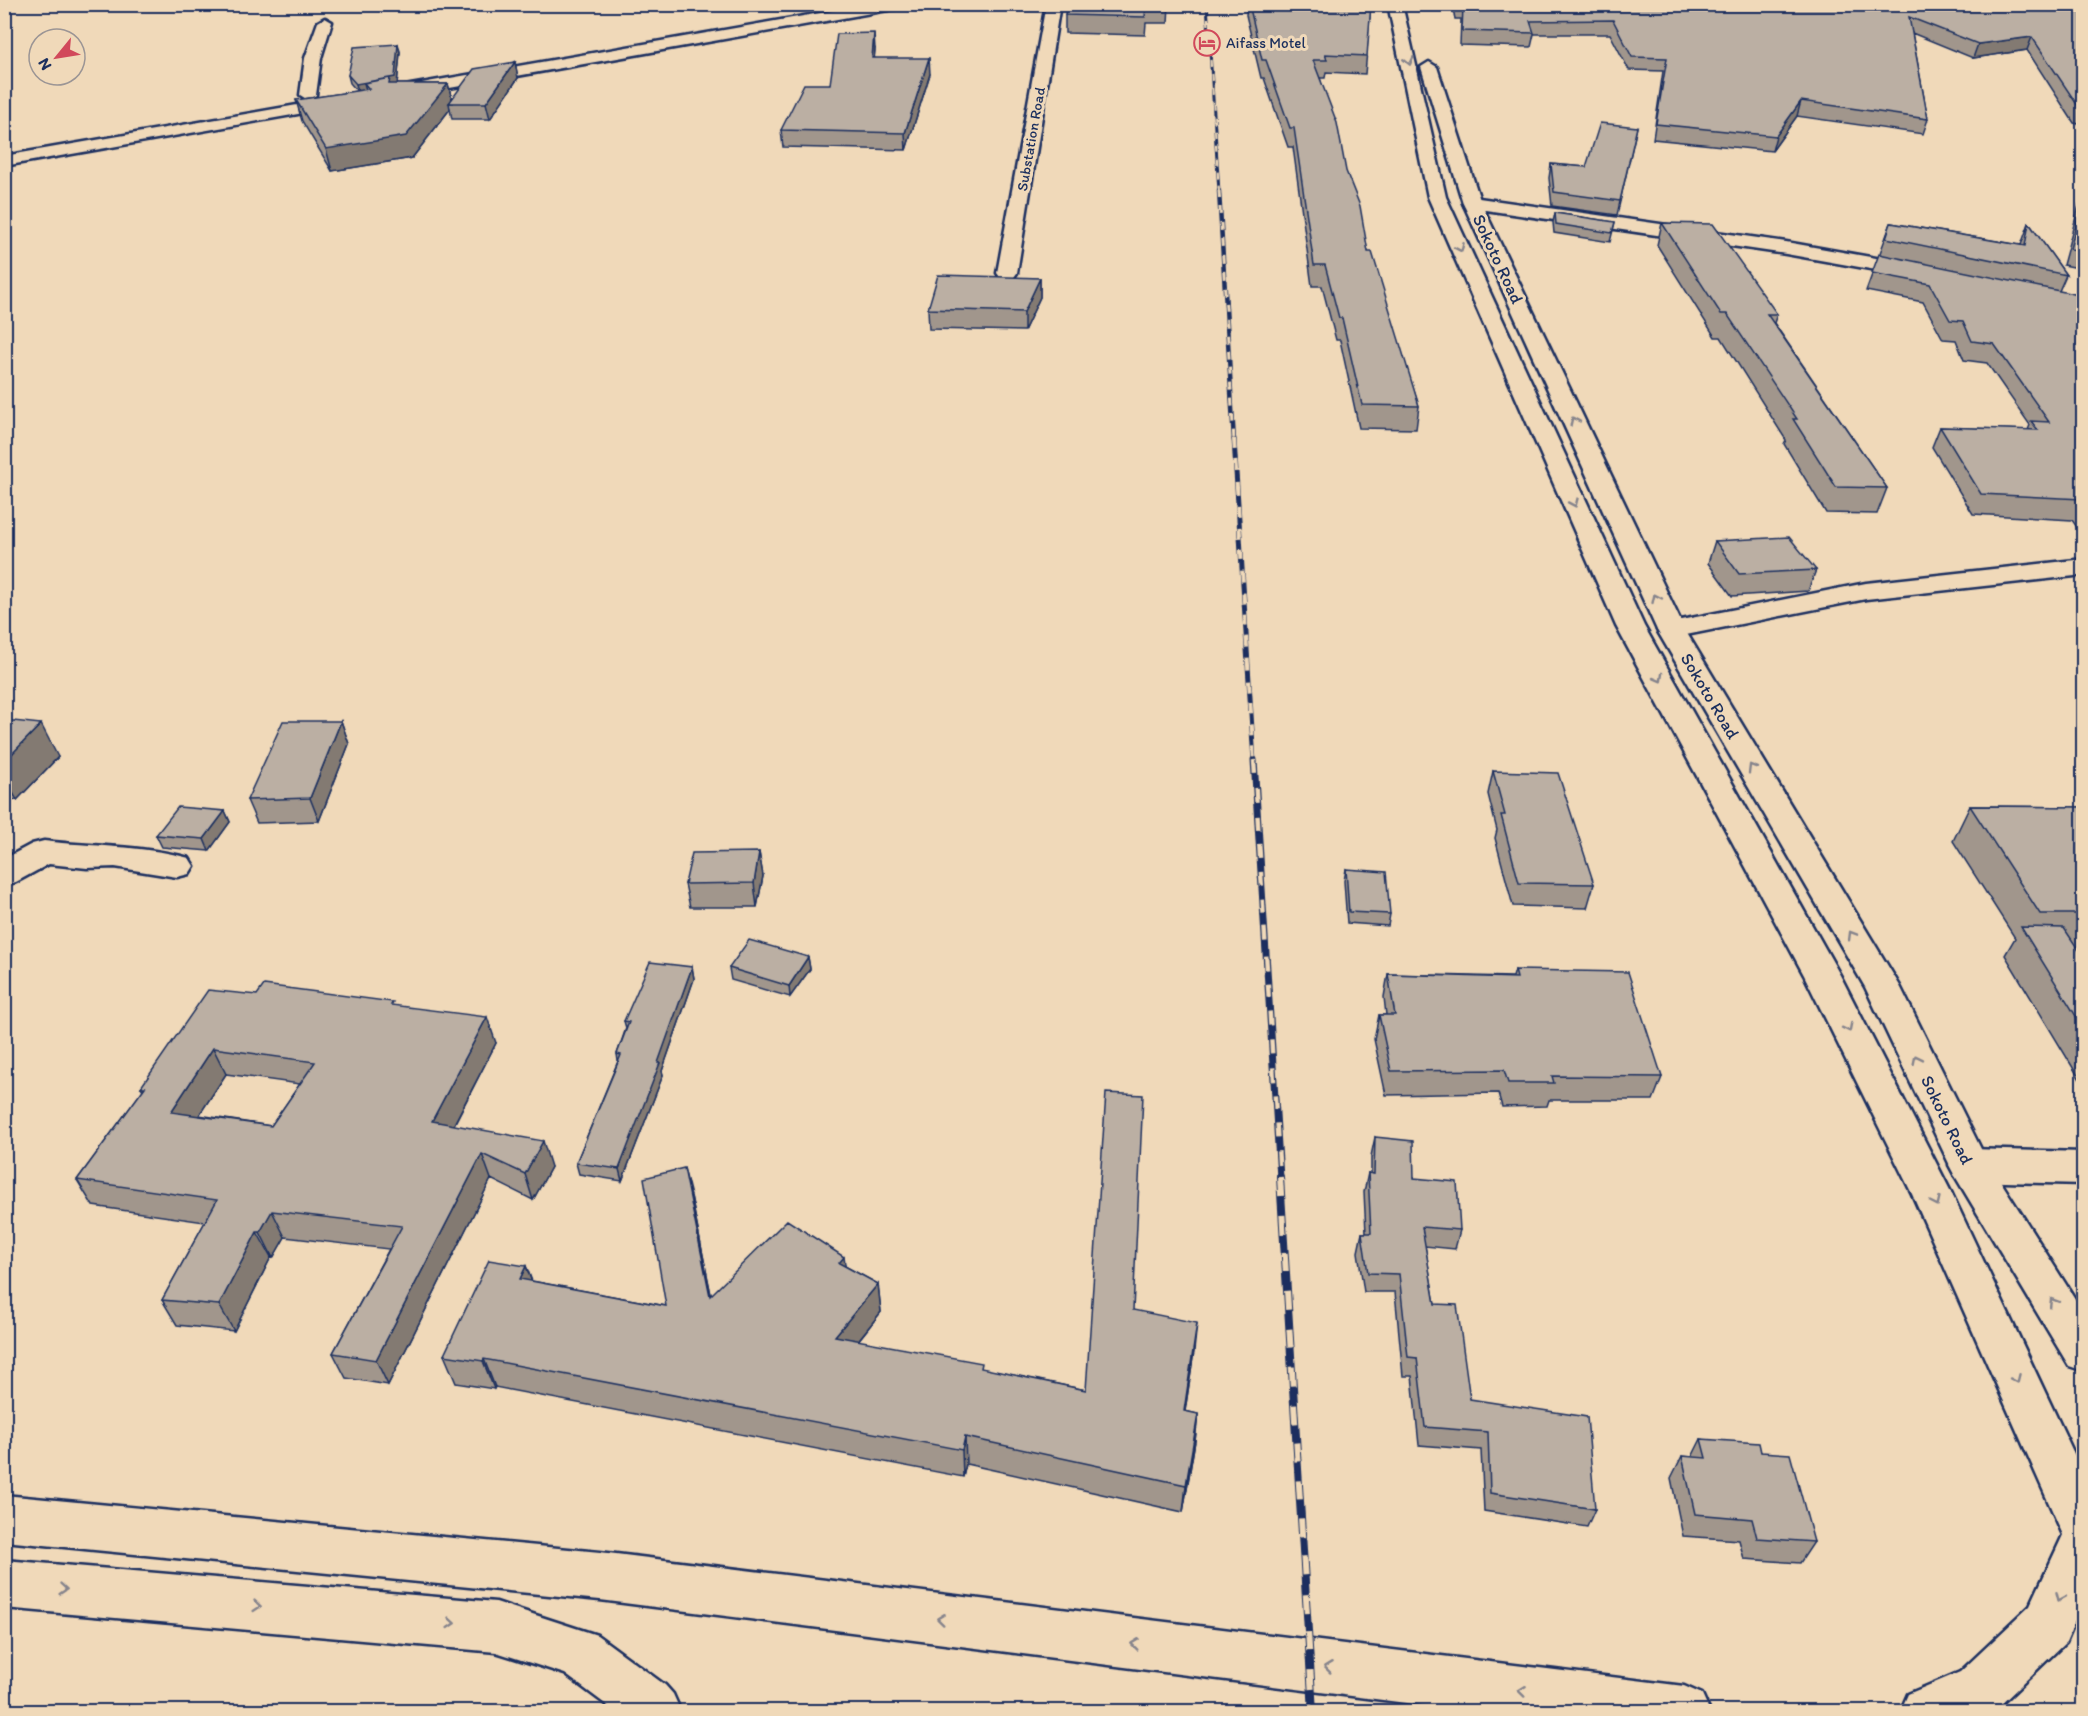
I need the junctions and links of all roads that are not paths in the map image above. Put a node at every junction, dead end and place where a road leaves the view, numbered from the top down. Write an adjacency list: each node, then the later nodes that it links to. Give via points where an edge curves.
1 (899, 4): 7 (street)
2 (1053, 4): 13 (street, Substation Road)
3 (1395, 4): 23 (street, Sokoto Road, one-way to 23, via 1437,197 1630,626 1822,975 1932,1194)
4 (1414, 4): 12 (street, Sokoto Road)
5 (774, 14): 7 (street)
6 (325, 22): 9 (street, via 313,58)
7 (791, 23): 8 (street)
8 (387, 94)
9 (308, 95): 10 (street); 10 (street, via 358,99)
10 (281, 112): 11 (street)
11 (4, 161)
12 (1472, 203): 14 (street, via 1786,248); 16 (street, Sokoto Road, one-way to 12)
13 (1007, 273)
14 (1937, 276)
15 (2084, 567): 16 (street, via 1866,591)
16 (1671, 630): 19 (street, Sokoto Road, one-way to 16, via 1882,986)
17 (177, 866): 18 (street, via 115,856 44,852)
18 (4, 874)
19 (1969, 1165): 20 (street); 21 (street, Sokoto Road, one-way to 19)
20 (2084, 1168)
21 (2084, 1352)
22 (4, 1518): 27 (street, one-way to 22, via 600,1576)
23 (2084, 1528)
24 (2084, 1543): 28 (street, one-way to 28, via 2048,1624 1978,1691)
25 (4, 1584): 26 (street, one-way to 26, via 496,1628 579,1653)
26 (655, 1712)
27 (1684, 1712)
28 (1926, 1712)

